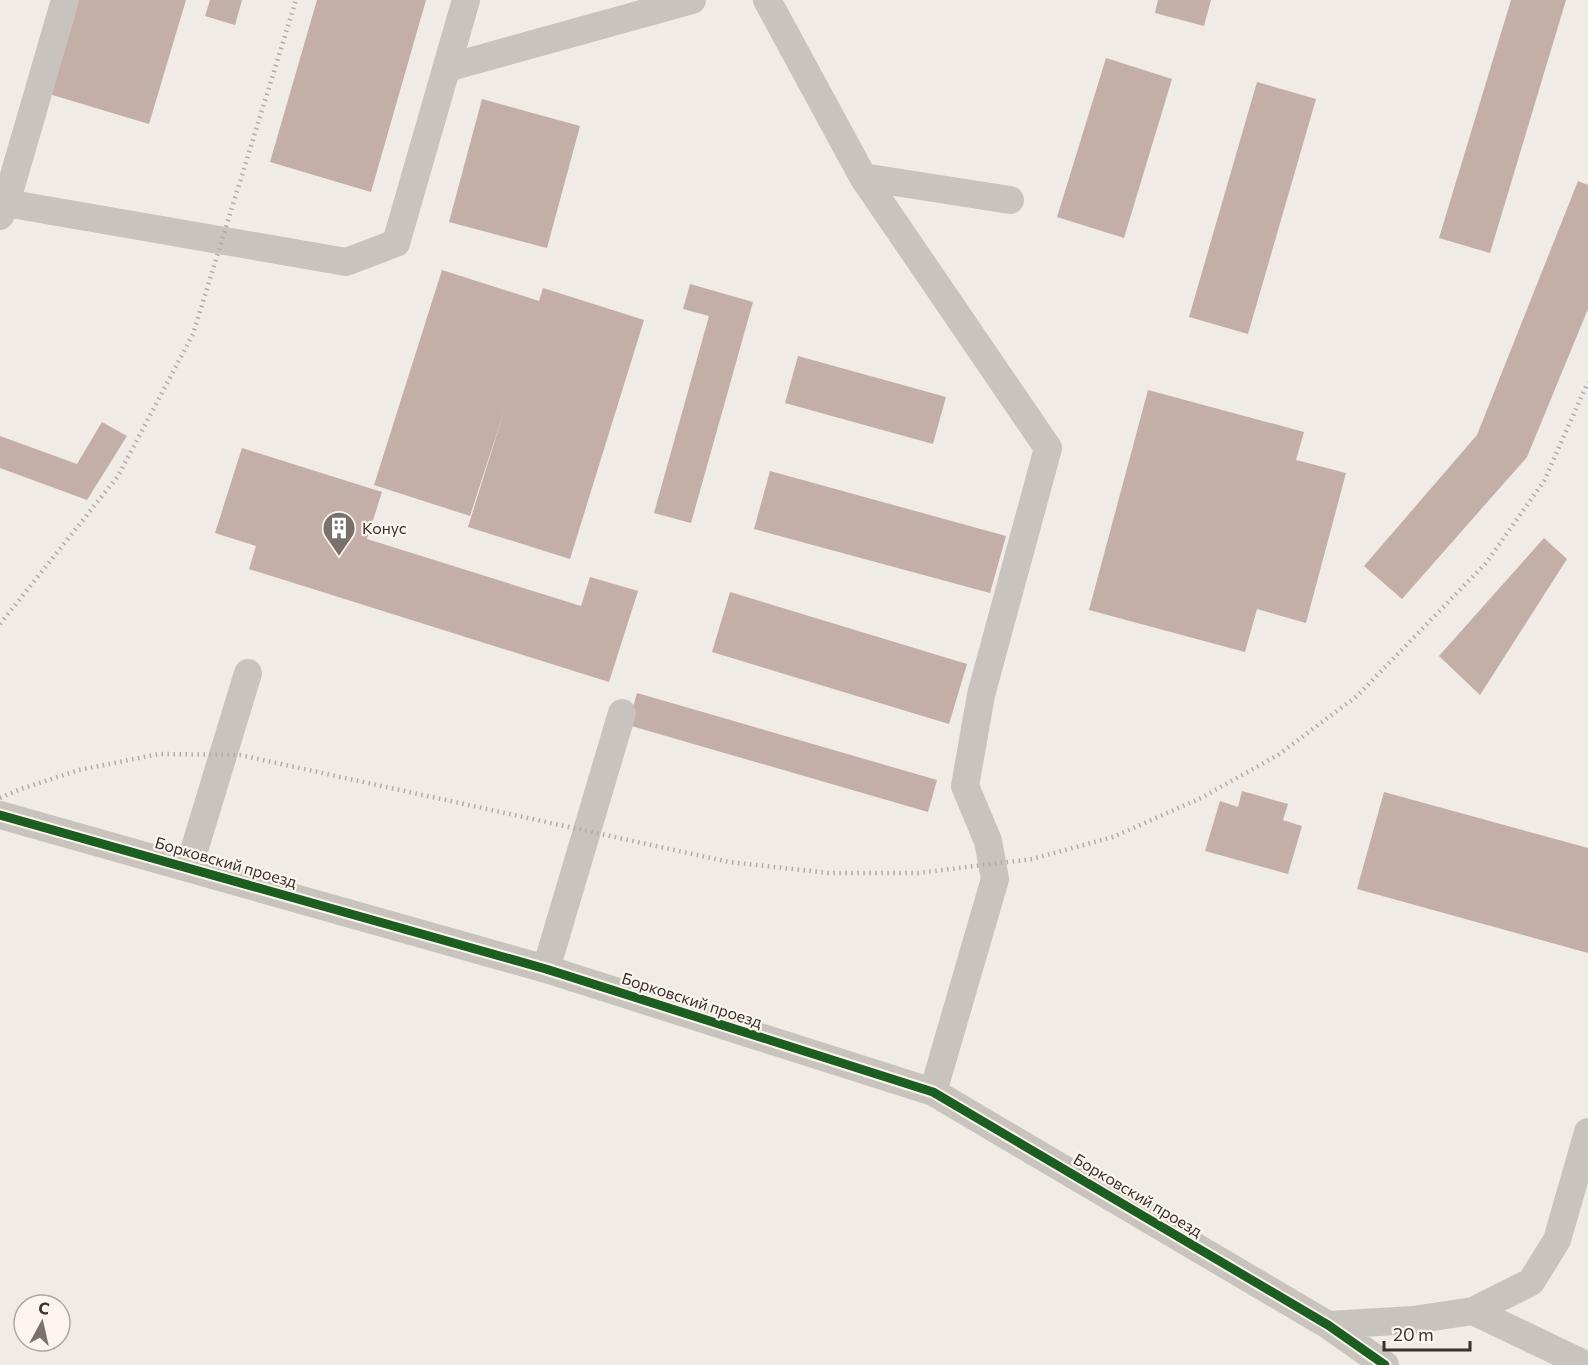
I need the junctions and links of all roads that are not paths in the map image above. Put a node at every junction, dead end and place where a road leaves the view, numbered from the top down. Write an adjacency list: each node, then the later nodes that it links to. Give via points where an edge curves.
1 (65, 0): 8 (street)
2 (466, 0): 5 (street)
3 (692, 0): 5 (street)
4 (767, 0): 6 (street)
5 (447, 68): 8 (street, via 396,243 346,262)
6 (863, 177): 7 (street); 14 (street, via 1048,448 981,695 965,786 988,841 995,879)
7 (1010, 200)
8 (3, 210)
9 (248, 673): 12 (street)
10 (622, 713): 13 (street)
11 (0, 815): 12 (street, Борковский проезд)
12 (189, 867): 13 (street, Борковский проезд)
13 (546, 969): 14 (street, Борковский проезд)
14 (933, 1092): 17 (street, Борковский проезд)
15 (1588, 1132): 16 (street, via 1557,1240 1531,1282)
16 (1473, 1311): 17 (street, via 1413,1320); 19 (street)
17 (1328, 1325): 18 (street, Борковский проезд)
18 (1385, 1365)
19 (1586, 1365)

